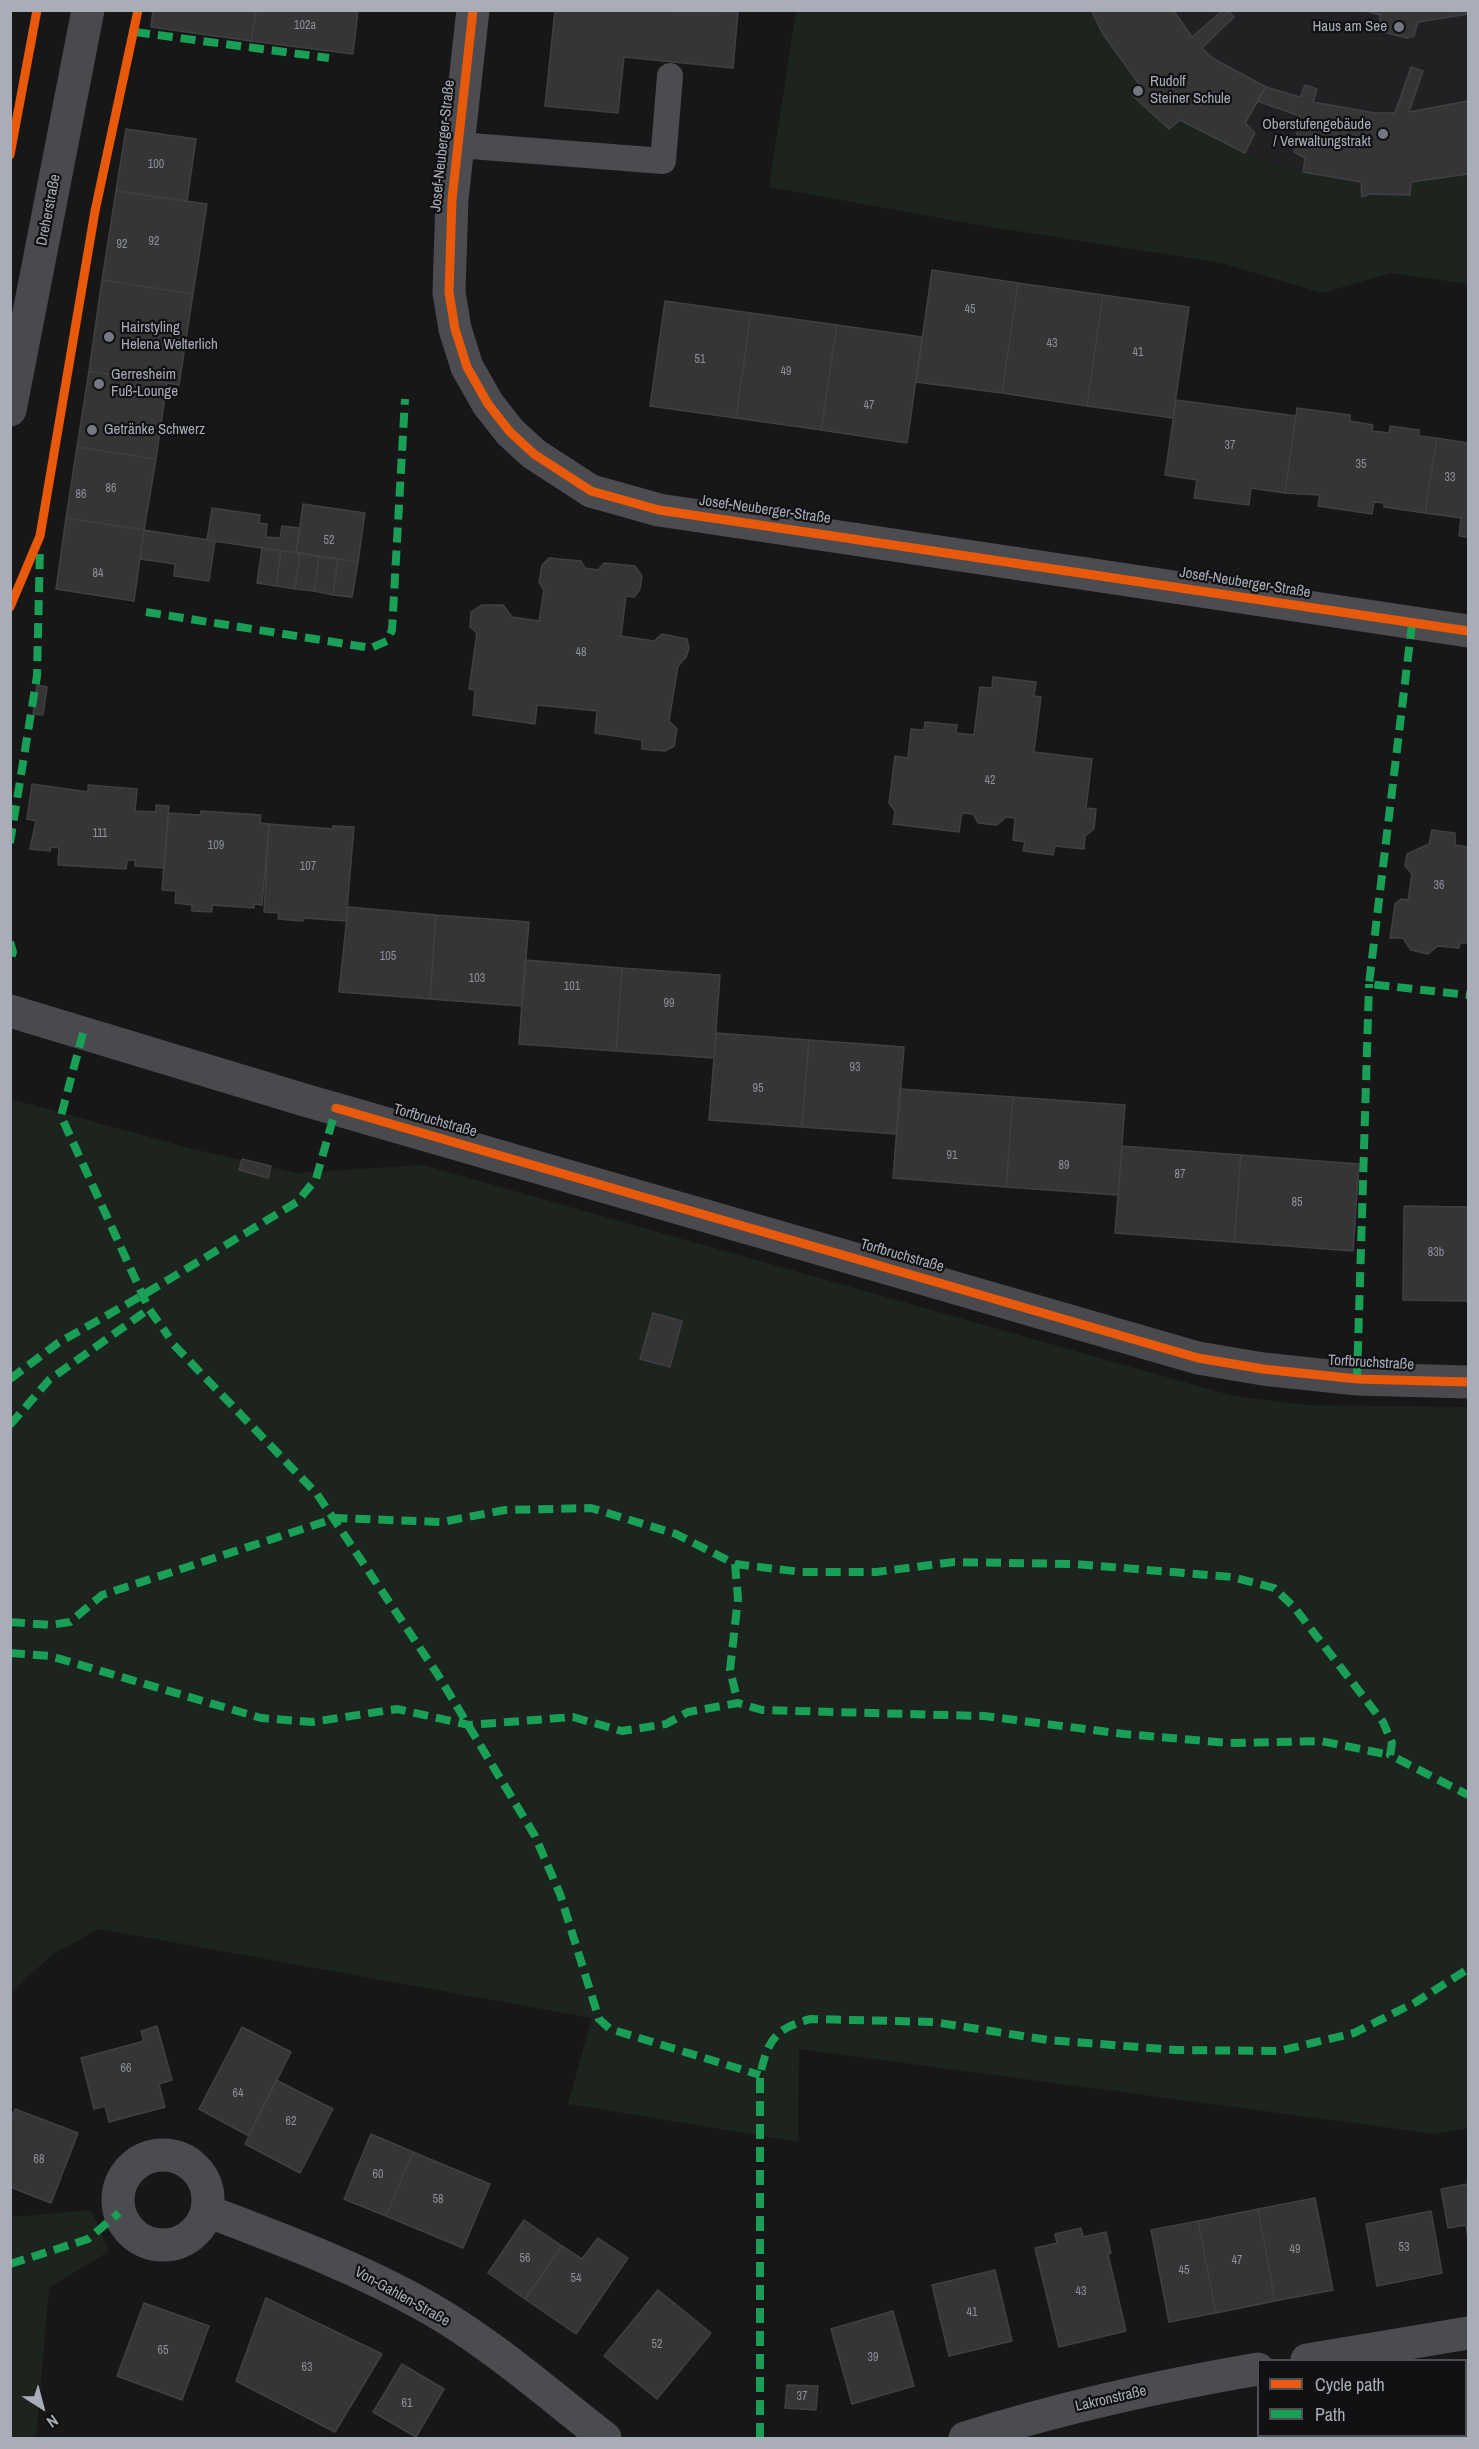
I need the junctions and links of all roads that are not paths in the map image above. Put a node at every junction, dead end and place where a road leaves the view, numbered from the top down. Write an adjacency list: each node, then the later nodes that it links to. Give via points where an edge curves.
1 (88, 10): 5 (main road, Dreherstraße)
2 (473, 10): 4 (street, Josef-Neuberger-Straße)
3 (670, 76): 4 (lane, via 663,162)
4 (458, 145): 6 (street, Josef-Neuberger-Straße, via 449,292 467,367 510,432 534,454 591,491 659,510)
5 (10, 410)
6 (1468, 631)
7 (10, 1011): 8 (main road, Torfbruchstraße, via 1198,1358 1357,1379)
8 (1468, 1382)
9 (207, 2211): 13 (street, Von-Gahlen-Straße, via 326,2256 430,2309 504,2360)
10 (1468, 2333): 11 (street)
11 (1318, 2359)
12 (1257, 2369): 14 (street, Lakronstraße, via 1028,2418)
13 (605, 2439)
14 (965, 2439)

